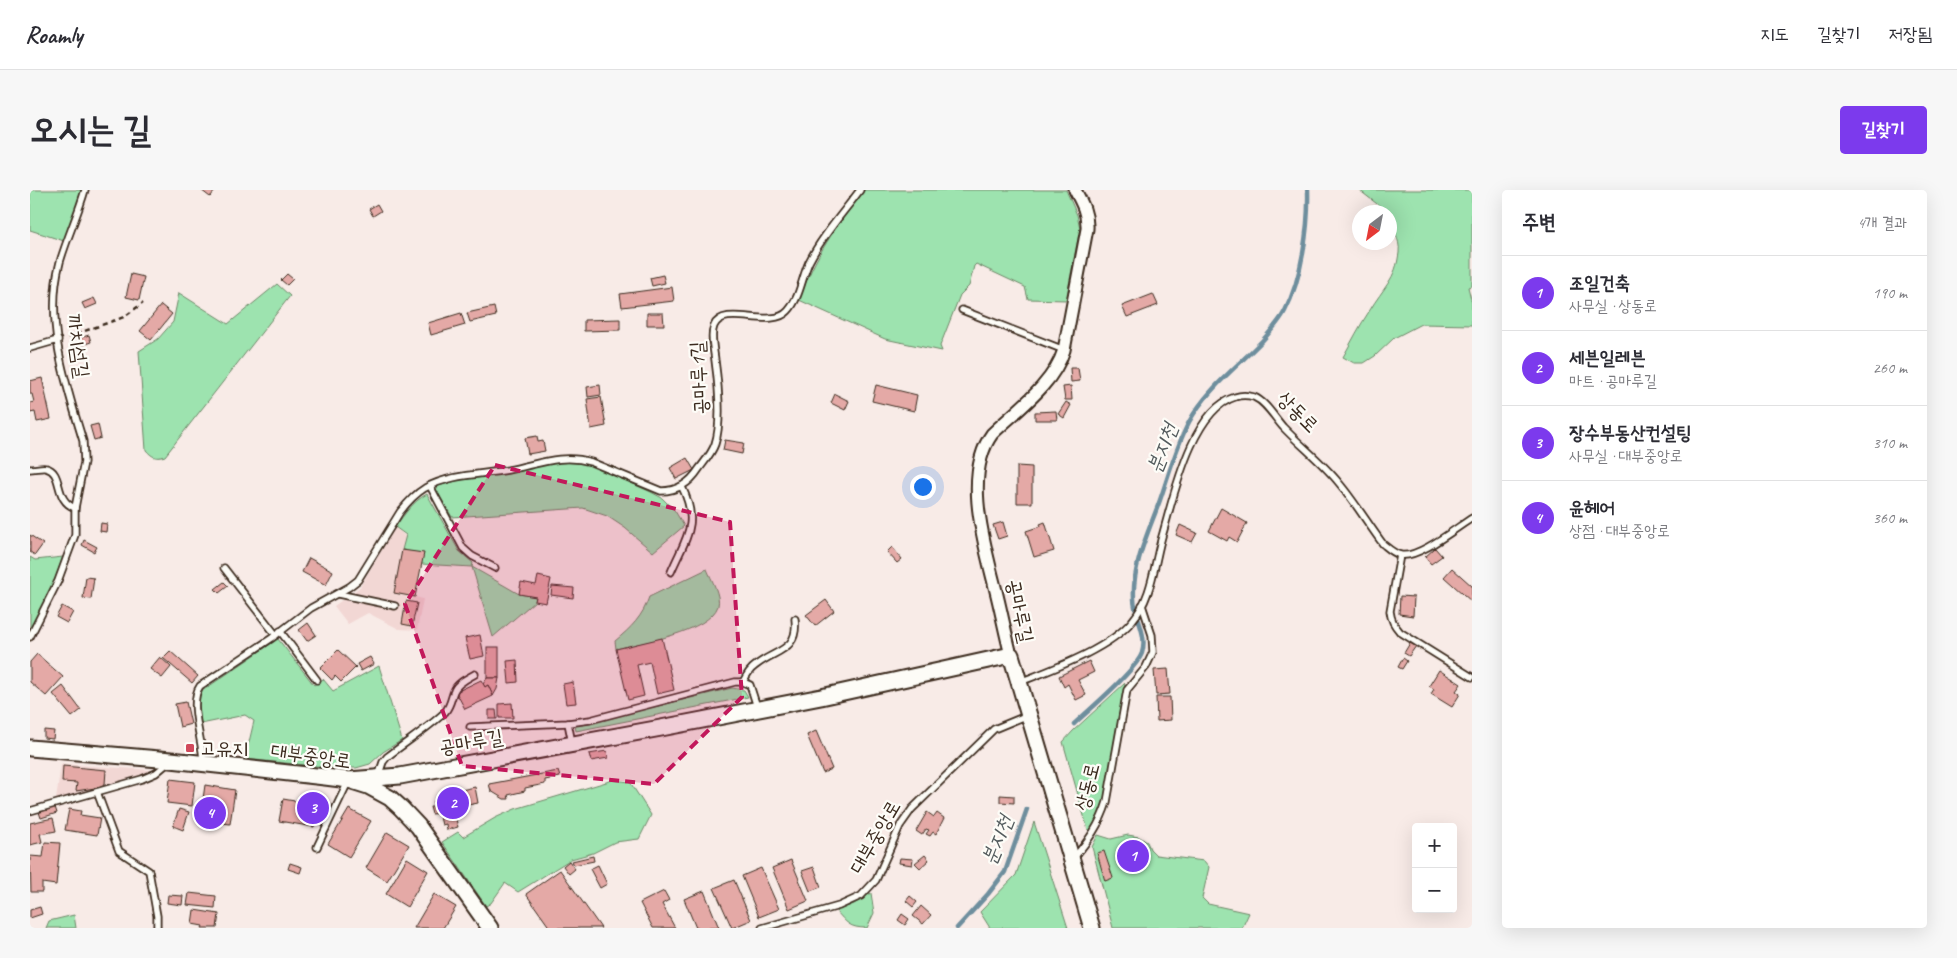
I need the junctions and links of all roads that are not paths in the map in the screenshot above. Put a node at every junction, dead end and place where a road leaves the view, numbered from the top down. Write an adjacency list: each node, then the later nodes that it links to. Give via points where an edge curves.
1 (85, 190): 5 (lane, 까치섬길, via 57,276)
2 (860, 190): 10 (lane, 공마루1길, via 815,251 788,311 776,318 735,316 725,317 716,323 712,332 718,380 717,434 712,451 694,477)
3 (1075, 190): 7 (street, 공마루길, via 1084,208 1087,229)
4 (962, 310): 7 (lane)
5 (58, 340): 6 (lane); 11 (lane, 까치섬길, via 64,378 83,441)
6 (30, 348)
7 (1064, 350): 23 (street, 공마루길, via 1049,378 986,442 979,464 984,546)
8 (30, 469): 11 (lane, via 51,470 58,479 62,499)
9 (430, 486): 10 (lane, via 453,477 571,458 591,462 655,490); 15 (lane, via 463,548); 17 (lane, via 408,502 358,580)
10 (682, 487): 16 (lane, via 690,507 691,523)
11 (75, 508): 22 (lane, 까치섬길, via 75,536 58,582)
12 (1472, 518): 13 (lane, via 1415,554)
13 (1400, 555): 19 (lane, 상동로, via 1383,544 1329,472 1263,404 1247,395 1239,396 1223,403 1205,420 1189,450); 25 (lane, via 1390,612 1394,626)
14 (224, 568): 21 (lane)
15 (495, 568)
16 (671, 572)
17 (338, 594): 18 (lane); 21 (lane, via 311,608)
18 (395, 606)
19 (1142, 607): 28 (lane, 상동로, via 1131,622 1094,649); 44 (lane, 상동로, via 1152,635 1153,652 1146,667 1127,690 1102,818)
20 (795, 619): 27 (lane, via 797,632 792,642 755,665)
21 (278, 633): 26 (lane); 36 (lane, via 197,690 195,705)
22 (30, 637)
23 (1010, 655): 28 (street, 상동로); 29 (street, 공마루길)
24 (475, 674): 38 (lane, 공마루길, via 454,690 447,710 387,758)
25 (1472, 677)
26 (317, 680)
27 (743, 682): 29 (lane, via 750,685); 31 (lane, 공마루길)
28 (1018, 683): 30 (street, 상동로)
29 (757, 709): 33 (street, 공마루길)
30 (1028, 715): 44 (street, 상동로); 47 (lane, 대부중앙로, via 994,729 912,809 900,826 876,880 861,896 839,906)
31 (568, 723): 32 (lane, 공마루길); 33 (lane)
32 (470, 727)
33 (572, 744): 37 (street, 공마루길)
34 (30, 748): 35 (street, 대부중앙로)
35 (172, 760): 36 (street, 대부중앙로); 40 (lane, via 156,773)
36 (203, 764): 39 (street, 대부중앙로)
37 (400, 776): 38 (street, 공마루길); 41 (street, via 392,783)
38 (378, 778): 39 (street, 공마루길); 41 (lane, via 379,785)
39 (349, 780): 41 (street, 대부중앙로); 43 (lane)
40 (98, 792): 42 (lane); 45 (lane, via 119,851 149,871)
41 (390, 798): 46 (street, 대부중앙로, via 418,826)
42 (30, 811)
43 (317, 847)
44 (1071, 860): 48 (street, 상동로)
45 (157, 928)
46 (490, 928)
47 (762, 928)
48 (1092, 928)

